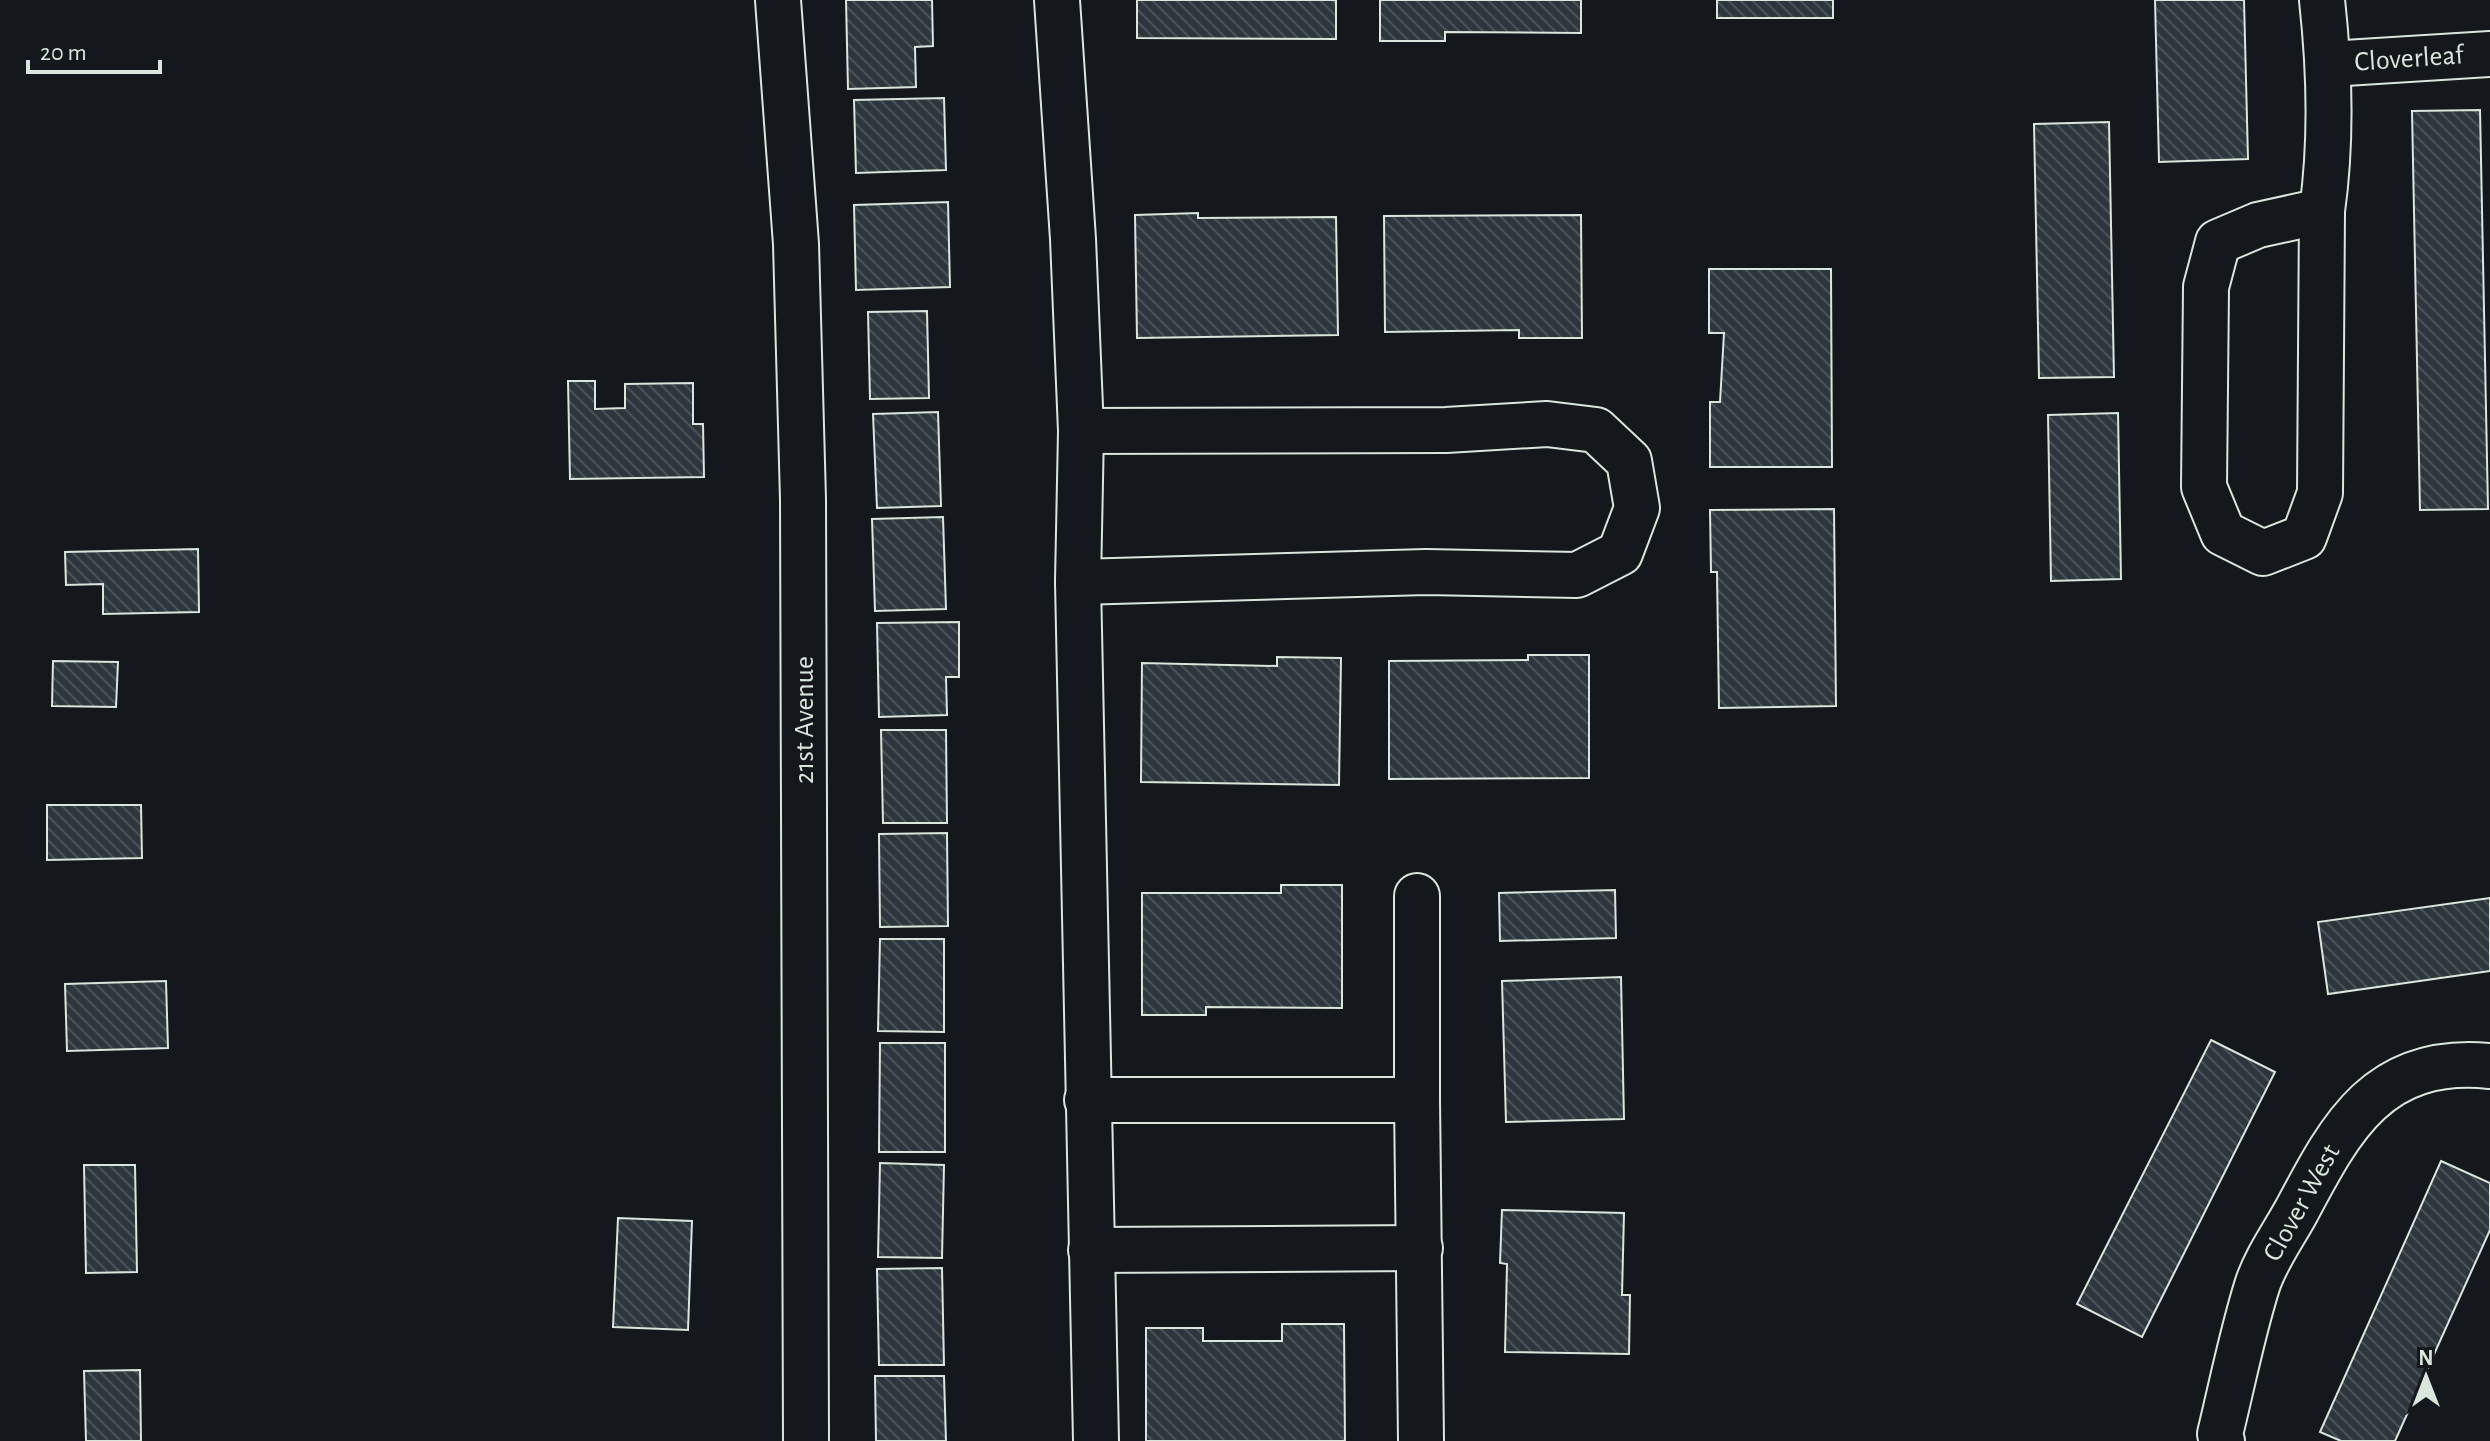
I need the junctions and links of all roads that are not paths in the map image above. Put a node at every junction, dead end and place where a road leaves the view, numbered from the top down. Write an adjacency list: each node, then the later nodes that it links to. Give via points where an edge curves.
1 (778, 0): 15 (street, 21st Avenue, via 796,244 803,499)
2 (1057, 0): 7 (street)
3 (2322, 0): 5 (street)
4 (2490, 54): 5 (street, Cloverleaf)
5 (2329, 64): 6 (street, via 2330,151)
6 (2322, 211): 6 (street, via 2258,225 2218,242 2206,287 2204,487 2223,533 2263,553 2304,537 2320,493)
7 (1081, 431): 8 (street); 8 (street, via 1446,430 1547,424 1596,430 1629,461 1637,508 1620,553 1577,575 1426,572)
8 (1078, 582): 11 (street)
9 (1417, 896): 12 (street)
10 (2490, 1066): 18 (street, Clover West, via 2466,1064 2413,1073 2366,1101 2332,1144 2258,1282)
11 (1087, 1100): 12 (street); 14 (street)
12 (1417, 1100): 13 (street)
13 (1420, 1248): 14 (street); 17 (street)
14 (1091, 1250): 16 (street)
15 (806, 1441)
16 (1096, 1441)
17 (1421, 1441)
18 (2222, 1441)

